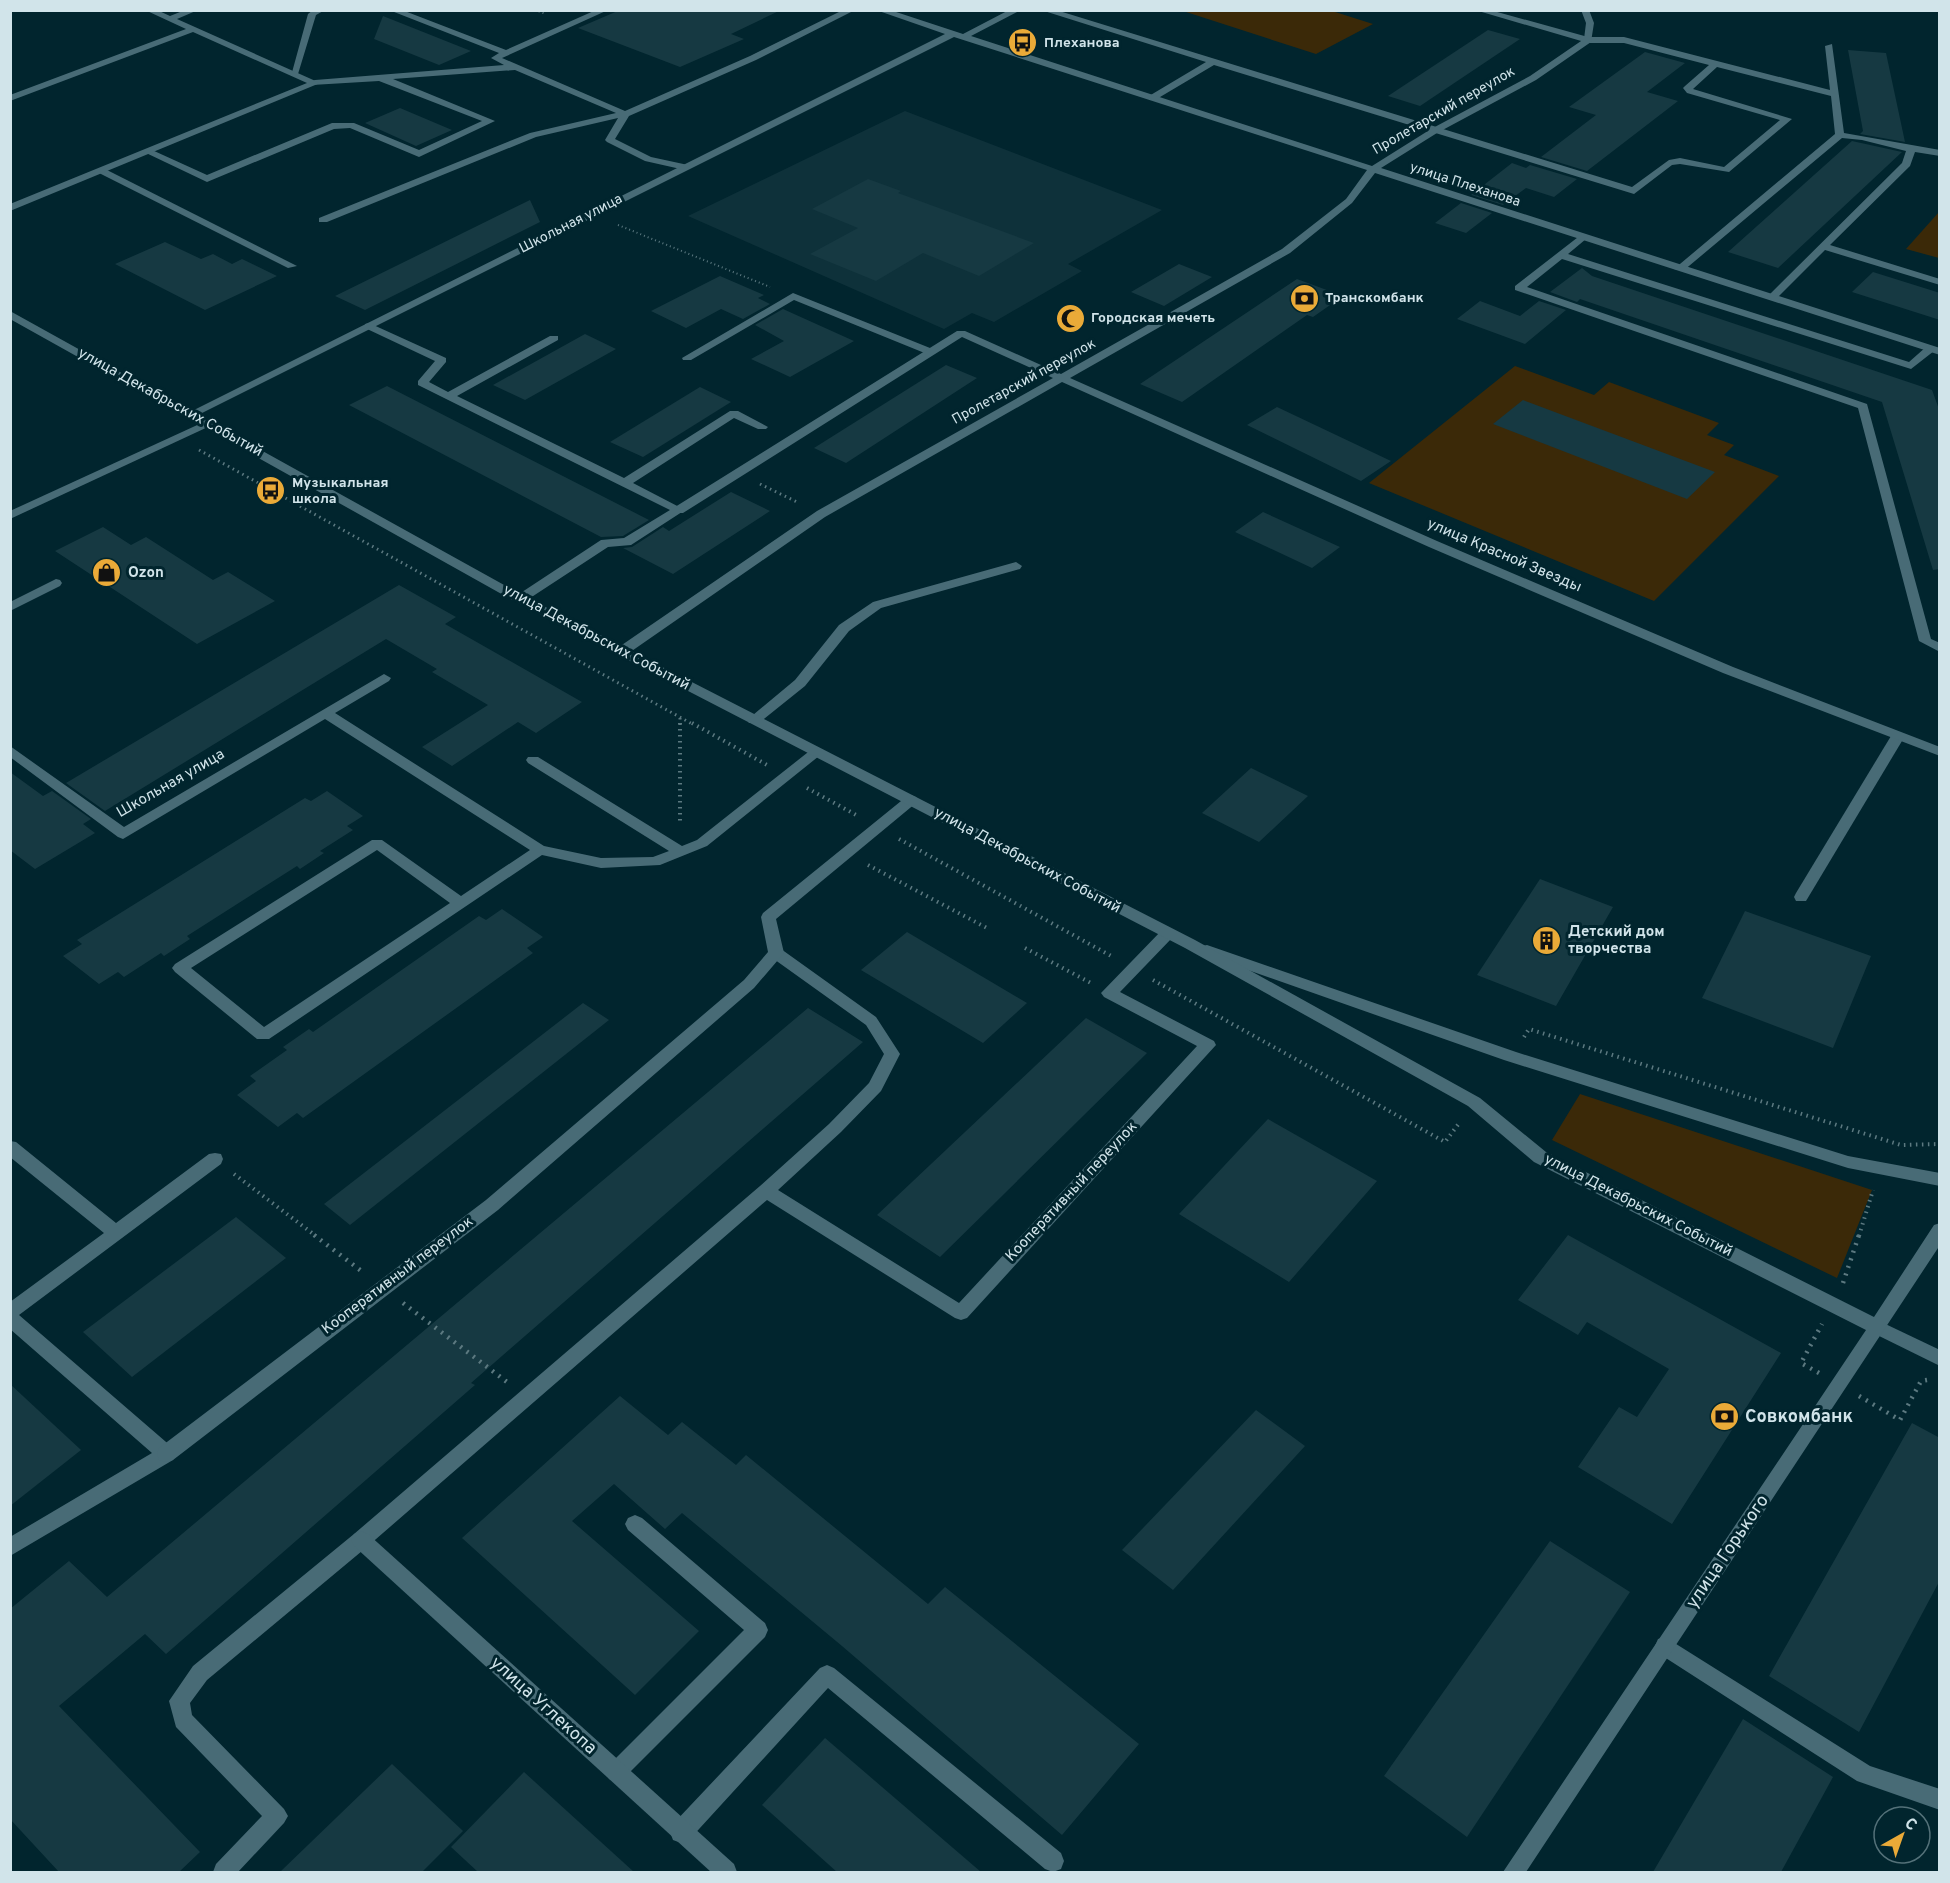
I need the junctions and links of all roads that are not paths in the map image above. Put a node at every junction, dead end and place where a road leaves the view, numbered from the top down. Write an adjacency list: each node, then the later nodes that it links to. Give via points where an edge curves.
1 (149, 10): 12 (street)
2 (194, 10): 12 (street)
3 (321, 10): 22 (street, via 312,14)
4 (393, 10): 18 (street)
5 (604, 10): 18 (street)
6 (852, 10): 28 (street)
7 (880, 10): 14 (street, улица Плеханова)
8 (1017, 10): 15 (street)
9 (1045, 10): 19 (street)
10 (1479, 10): 16 (street)
11 (1585, 10): 16 (street, via 1590,23)
12 (170, 19): 13 (street)
13 (192, 30): 22 (street); 26 (street)
14 (952, 34): 15 (street, улица Плеханова); 34 (street, Школьная улица)
15 (963, 37): 27 (street, улица Плеханова)
16 (1588, 40): 20 (street, via 1624,40); 29 (street, Пролетарский переулок, via 1533,78)
17 (1829, 46): 25 (street)
18 (506, 53): 21 (street, via 495,58)
19 (1213, 62): 27 (street); 29 (street)
20 (1715, 64): 25 (street); 29 (street, via 1688,88 1690,91 1787,119 1726,170 1680,161 1670,163 1634,191)
21 (517, 67): 23 (street); 28 (street)
22 (294, 74): 24 (street)
23 (381, 78): 24 (street); 32 (street, via 490,121 420,153 351,126 332,126 207,179)
24 (315, 84): 32 (street)
25 (1835, 94): 30 (street)
26 (10, 98)
27 (1152, 98): 35 (street, улица Плеханова)
28 (626, 114): 34 (street, via 610,140 648,159); 38 (street, via 533,135)
29 (1434, 131): 35 (street, Пролетарский переулок)
30 (1840, 135): 31 (street); 43 (street)
31 (1911, 149): 33 (street); 40 (street, via 1907,164)
32 (149, 152): 36 (street)
33 (1940, 153)
34 (685, 167): 47 (street, Школьная улица)
35 (1373, 169): 39 (street, улица Плеханова); 52 (street, Пролетарский переулок, via 1349,201 1286,252)
36 (102, 171): 37 (street); 42 (street)
37 (10, 208)
38 (323, 220)
39 (1582, 237): 41 (street); 43 (street, улица Плеханова)
40 (1823, 246): 44 (street); 45 (street)
41 (1561, 255): 49 (street, via 1911,366); 64 (street, via 1519,288 1863,406 1925,641)
42 (292, 266)
43 (1679, 268): 45 (street, улица Плеханова)
44 (1940, 282)
45 (1771, 298): 49 (street, улица Плеханова)
46 (10, 315): 54 (street, улица Декабрьских Событий)
47 (369, 326): 53 (street, via 442,360 422,383); 54 (street, Школьная улица)
48 (554, 338): 53 (street)
49 (1935, 350)
50 (931, 352): 51 (street, via 793,296); 52 (street, улица Красной Звезды, via 961,333); 58 (street)
51 (687, 358)
52 (1061, 377): 65 (street, Пролетарский переулок, via 821,514); 69 (street, улица Красной Звезды, via 1433,544 1728,670)
53 (449, 396): 57 (street)
54 (190, 415): 55 (street, улица Декабрьских Событий)
55 (206, 424): 59 (street); 62 (street, улица Декабрьских Событий)
56 (762, 427): 57 (street, via 734,413)
57 (625, 483): 58 (street)
58 (679, 510): 62 (street, via 627,542 605,543)
59 (10, 516)
60 (1016, 566): 68 (street, via 877,605 844,628 800,683)
61 (56, 583): 63 (street)
62 (519, 598): 65 (street, улица Декабрьских Событий)
63 (10, 607)
64 (1940, 648)
65 (621, 652): 68 (street, улица Декабрьских Событий)
66 (384, 678): 67 (street, Школьная улица)
67 (325, 713): 70 (street, Школьная улица, via 123,834); 75 (street)
68 (754, 720): 71 (street, улица Декабрьских Событий)
69 (1898, 736): 72 (street, улица Красной Звезды); 77 (street)
70 (10, 750)
71 (817, 752): 74 (street, улица Декабрьских Событий); 76 (street, via 702,843)
72 (1940, 752)
73 (533, 760): 76 (street)
74 (911, 800): 79 (street, улица Декабрьских Событий); 81 (street, via 768,917)
75 (540, 850): 76 (street, via 601,863 655,862); 78 (street)
76 (681, 852)
77 (1802, 897)
78 (461, 903): 78 (street, via 263,1035 180,968 377,843)
79 (1167, 934): 80 (street, улица Декабрьских Событий); 85 (street, Кооперативный переулок, via 1109,993 1208,1045 961,1313)
80 (1190, 944): 84 (street, улица Декабрьских Событий, via 1521,1060 1848,1162); 90 (street, улица Декабрьских Событий, via 1474,1102 1540,1157)
81 (776, 953): 85 (street, via 871,1021 892,1054 875,1087); 92 (street, Кооперативный переулок, via 749,984 492,1205)
82 (10, 1147): 87 (street)
83 (214, 1159): 87 (street)
84 (1940, 1179)
85 (766, 1191): 94 (street)
86 (1940, 1230): 90 (street, улица Горького)
87 (116, 1233): 88 (street)
88 (10, 1312)
89 (10, 1318): 92 (street)
90 (1878, 1327): 91 (street, улица Декабрьских Событий); 96 (street, улица Горького)
91 (1940, 1359)
92 (166, 1454): 95 (street, Кооперативный переулок)
93 (635, 1524): 97 (street, via 758,1630)
94 (361, 1540): 97 (street, улица Углекопа); 101 (street, via 200,1673 179,1701 183,1719 278,1816)
95 (10, 1547)
96 (1665, 1646): 98 (street, via 1864,1774); 103 (street, улица Горького)
97 (616, 1772): 99 (street, улица Углекопа)
98 (1940, 1800)
99 (681, 1832): 100 (street, via 827,1675); 102 (street, улица Углекопа)
100 (1053, 1861)
101 (224, 1872)
102 (726, 1872)
103 (1514, 1872)

